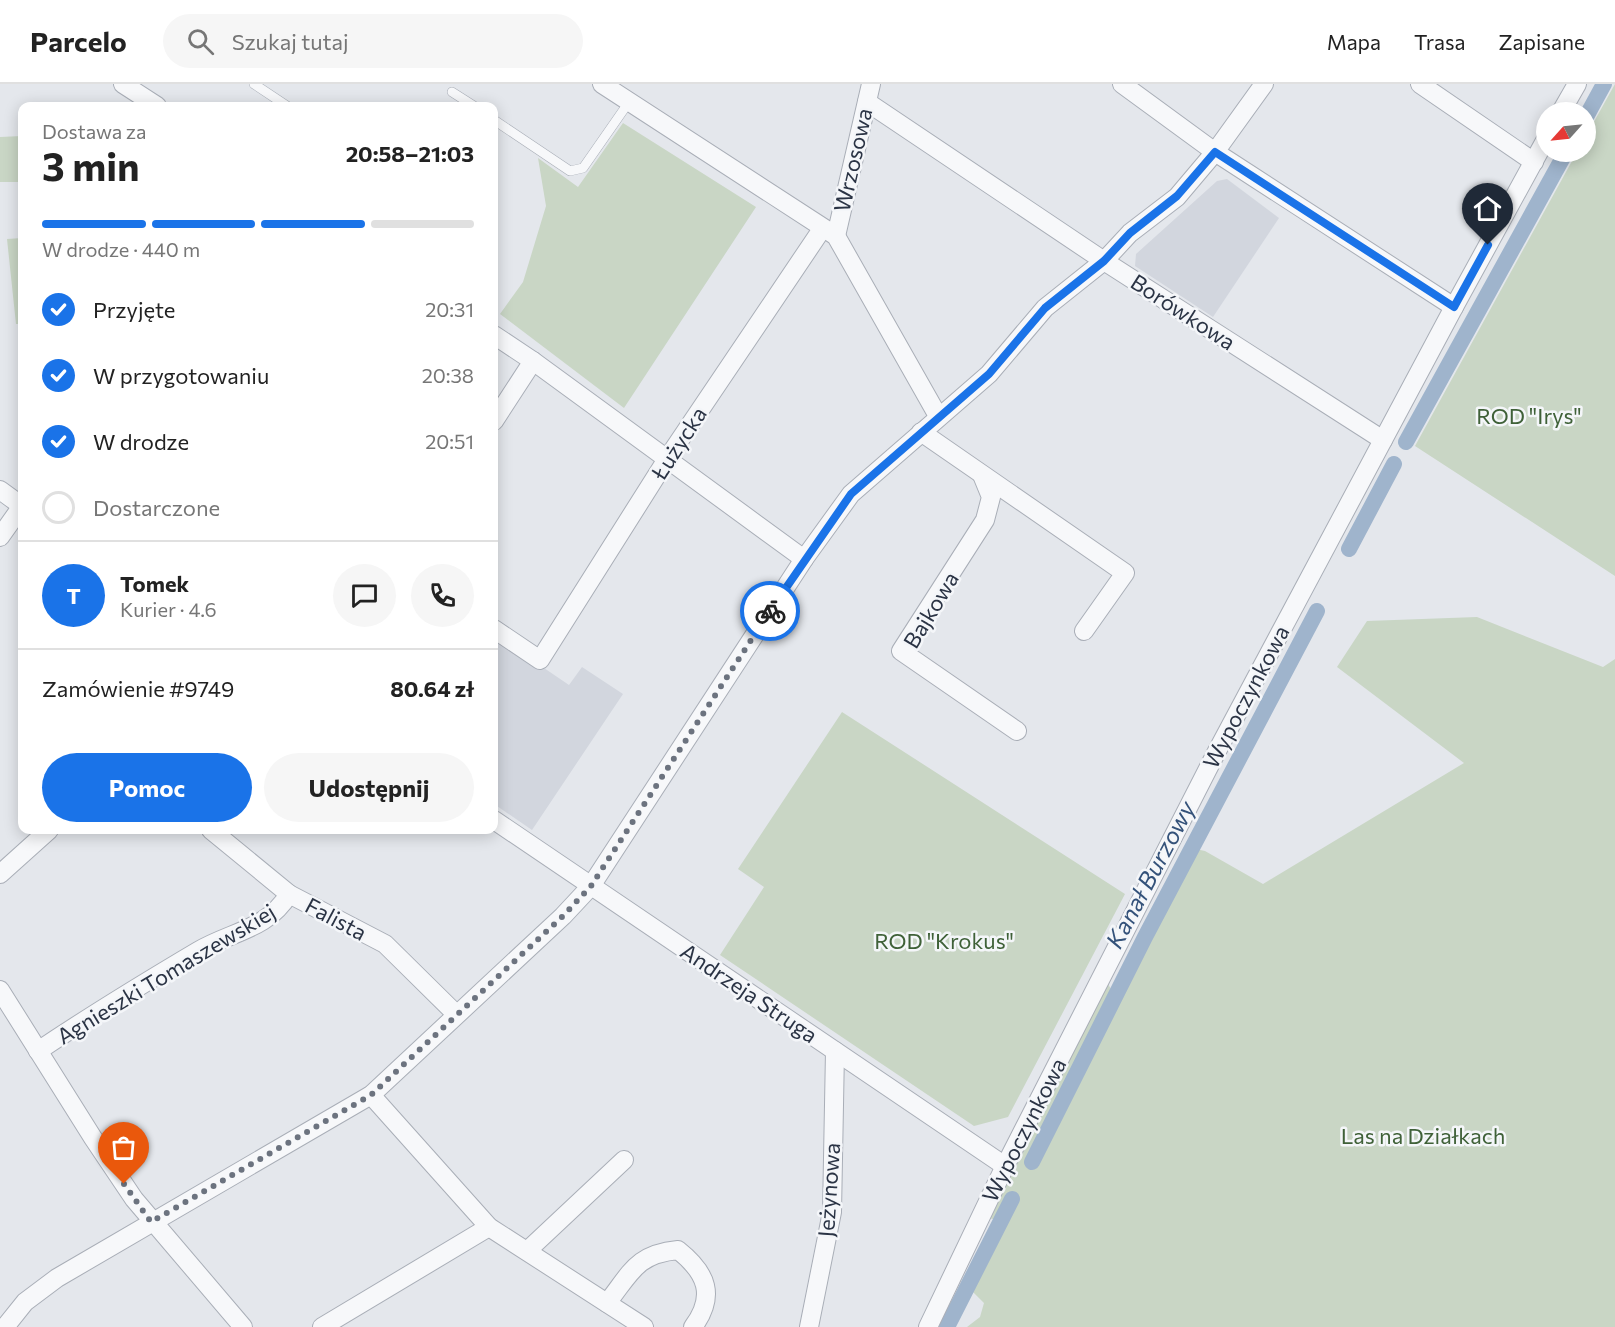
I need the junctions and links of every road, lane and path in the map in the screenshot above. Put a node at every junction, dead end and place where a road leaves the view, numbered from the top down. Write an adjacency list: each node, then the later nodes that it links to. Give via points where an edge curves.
1 (123, 84): 10 (street)
2 (254, 84): 11 (lane)
3 (602, 84): 13 (street)
4 (1122, 84): 16 (street)
5 (1264, 84): 16 (street)
6 (1420, 84): 18 (street)
7 (1577, 84): 14 (street)
8 (452, 93): 12 (lane)
9 (869, 93): 19 (street, Wrzosowa); 20 (street, Borówkowa)
10 (151, 102)
11 (281, 102)
12 (467, 102)
13 (629, 102): 15 (lane, via 583,168 570,171); 19 (street)
14 (1567, 102)
15 (498, 123)
16 (1215, 152): 20 (street, via 1177,196 1130,233); 21 (street)
17 (1536, 158): 18 (street, Wypoczynkowa)
18 (1534, 162): 21 (street, Wypoczynkowa)
19 (829, 233): 25 (street); 28 (street, Łużycka)
20 (1104, 261): 25 (street, via 1045,308 989,374); 27 (street, Borówkowa)
21 (1454, 307): 27 (street, Wypoczynkowa)
22 (498, 338): 23 (street)
23 (533, 361): 24 (street); 28 (street)
24 (498, 415)
25 (938, 416): 26 (street)
26 (921, 432): 29 (street); 34 (street, via 851,494)
27 (1383, 440): 50 (street, Wypoczynkowa)
28 (667, 459): 34 (street); 36 (street, Łużycka, via 540,660)
29 (982, 474): 35 (street, via 1125,573); 37 (street, Bajkowa, via 991,497 985,520 901,651)
30 (0, 490): 31 (street)
31 (18, 503)
32 (18, 512): 33 (street)
33 (0, 537)
34 (804, 559): 42 (street)
35 (1084, 631)
36 (498, 632)
37 (1017, 731)
38 (498, 823): 42 (street, Andrzeja Struga)
39 (45, 834): 41 (street)
40 (215, 834): 43 (street, Falista)
41 (0, 874)
42 (591, 886): 45 (street); 47 (street, Andrzeja Struga)
43 (289, 894): 45 (street, Falista, via 385,944); 46 (street, Agnieszki Tomaszewskiej, via 279,910 260,924 201,950)
44 (0, 990): 46 (street, Agnieszki Tomaszewskiej)
45 (456, 1014): 48 (street)
46 (38, 1051): 51 (street, Agnieszki Tomaszewskiej)
47 (835, 1051): 50 (street, Andrzeja Struga); 60 (street, Jeżynowa, via 832,1212)
48 (371, 1095): 51 (street); 52 (street)
49 (624, 1160): 53 (street)
50 (1005, 1166): 61 (street, Wypoczynkowa)
51 (151, 1222): 55 (street, via 57,1278 25,1302); 56 (street, Agnieszki Tomaszewskiej)
52 (489, 1227): 53 (street); 57 (street)
53 (527, 1251): 54 (street)
54 (606, 1303): 58 (street); 59 (street, via 638,1263 656,1252 678,1250 694,1263 707,1286 704,1312)
55 (4, 1327)
56 (243, 1327)
57 (322, 1327)
58 (644, 1327)
59 (693, 1327)
60 (809, 1327)
61 (928, 1327)

